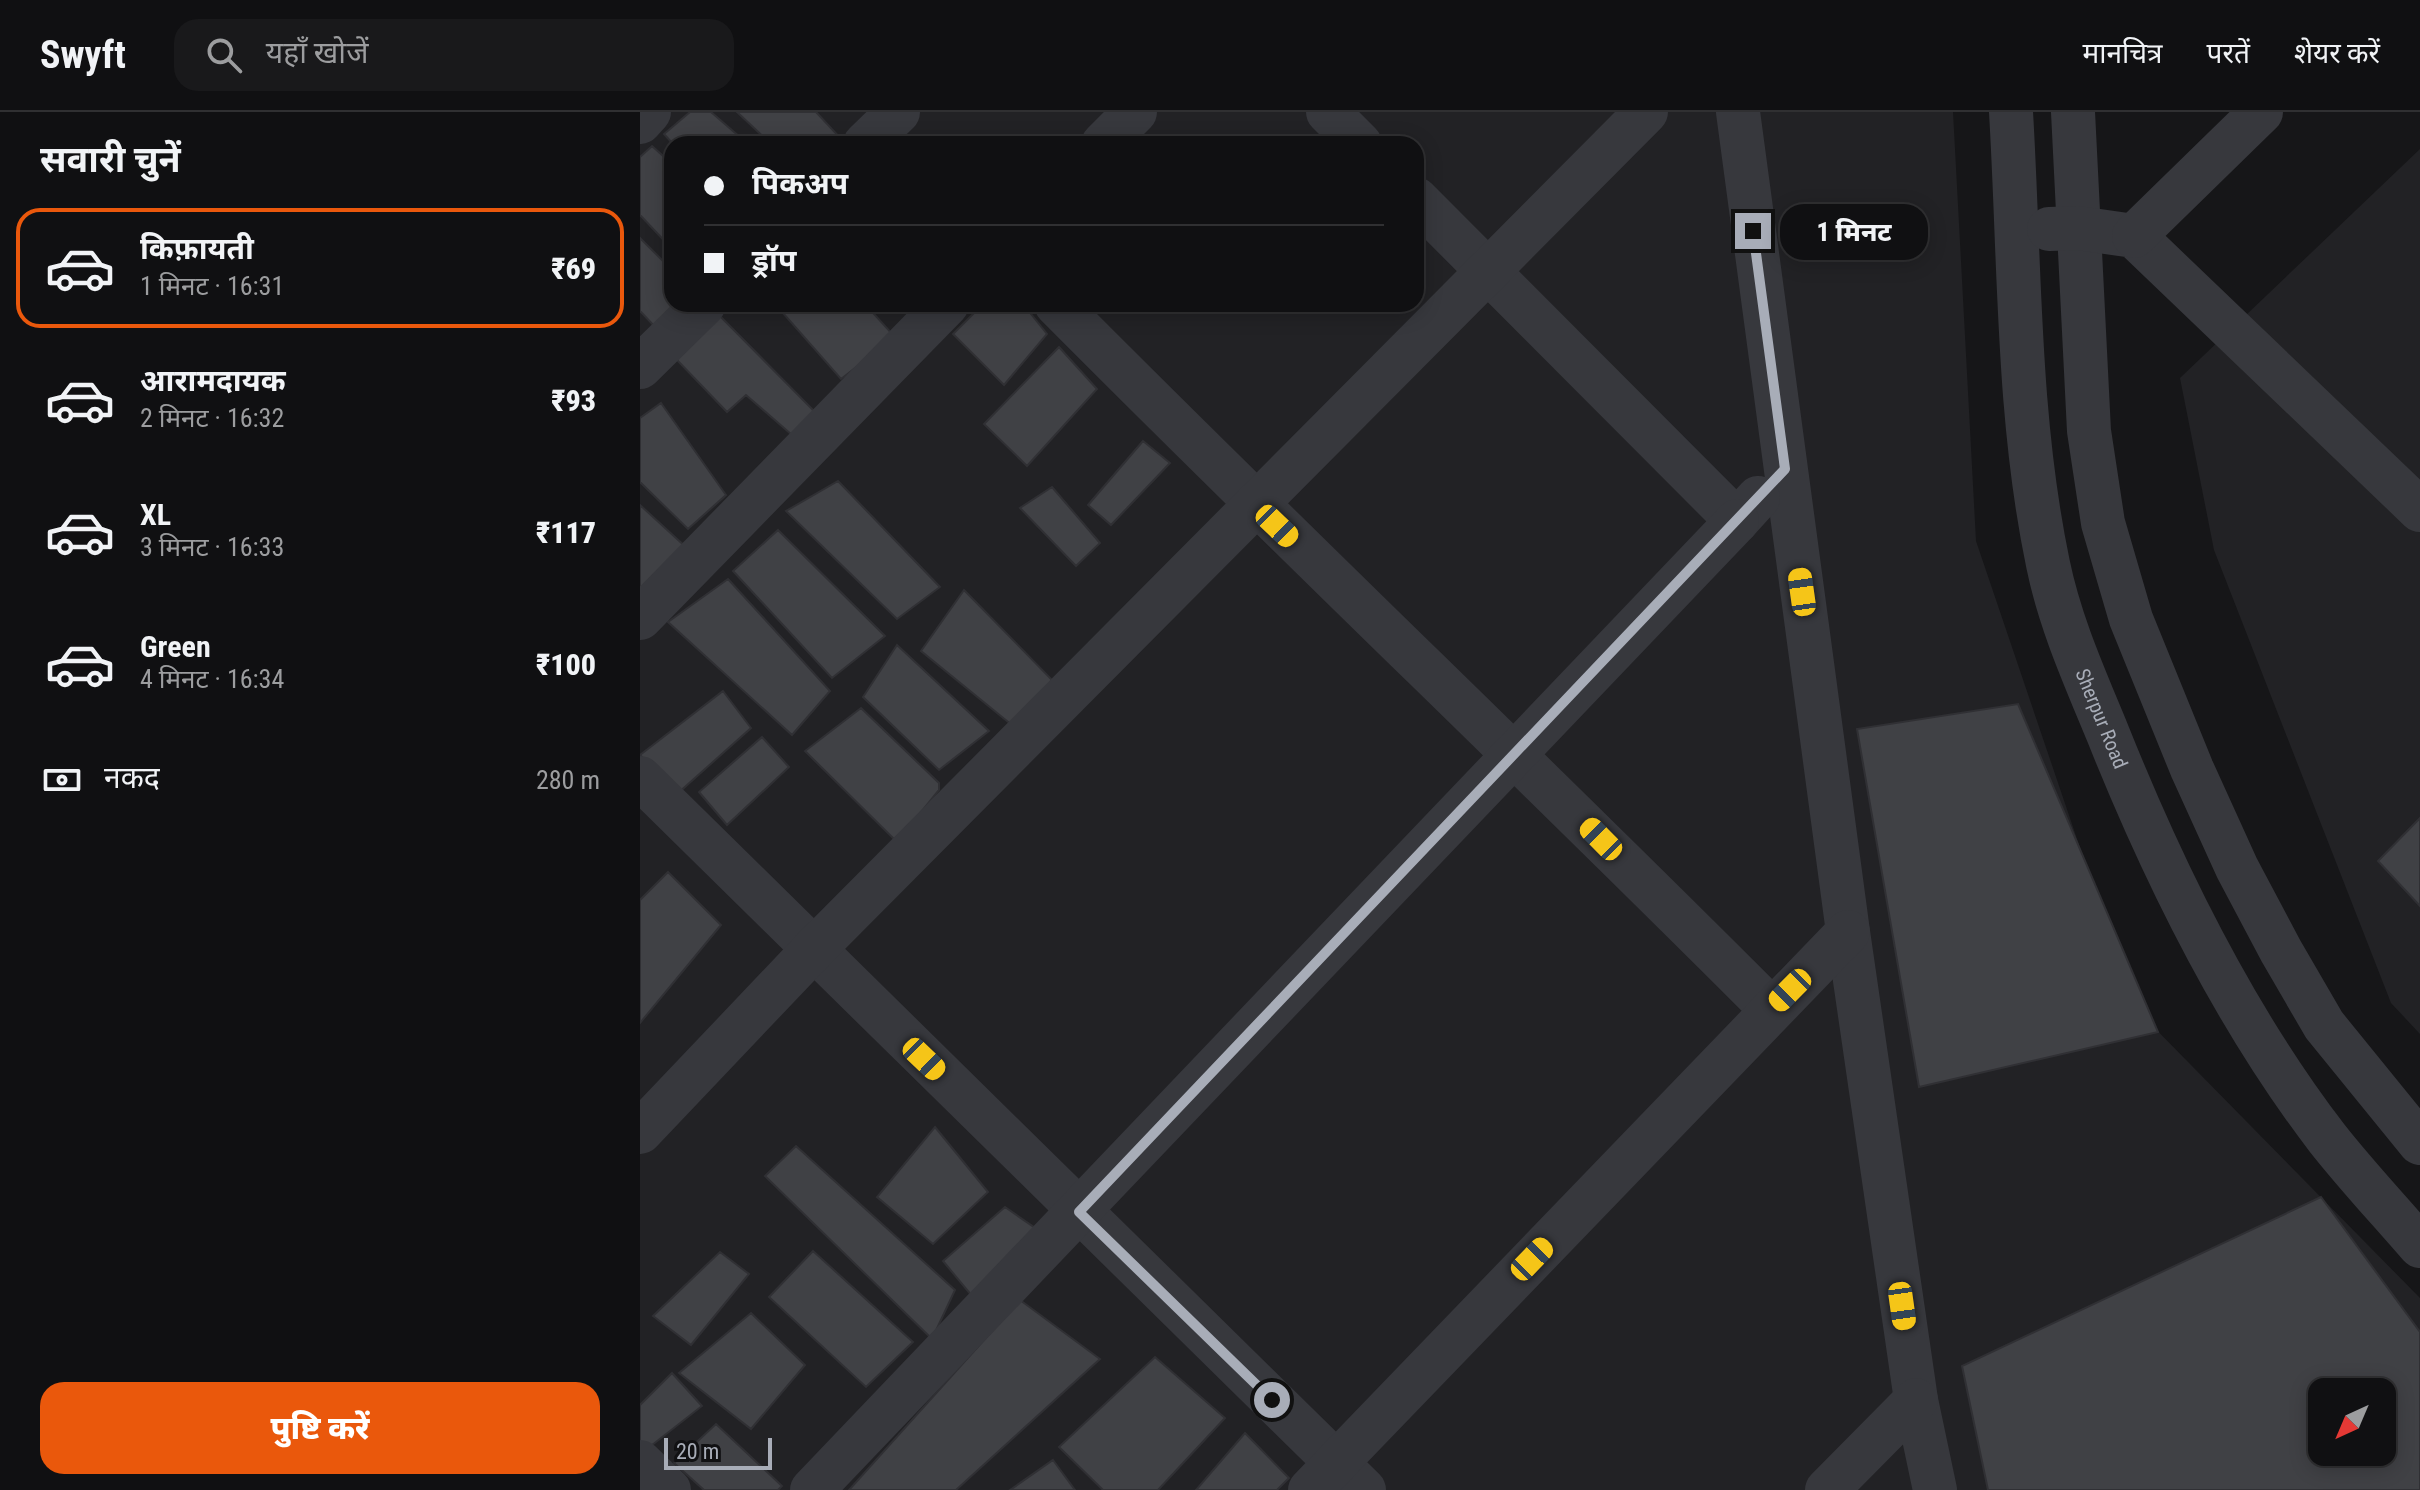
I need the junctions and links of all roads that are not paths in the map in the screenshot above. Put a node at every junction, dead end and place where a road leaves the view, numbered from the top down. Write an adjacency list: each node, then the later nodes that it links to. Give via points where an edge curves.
1 (649, 112): 10 (street)
2 (898, 112): 11 (street)
3 (1135, 112): 12 (street)
4 (1328, 112): 13 (street)
5 (1646, 112): 18 (street)
6 (1738, 112): 23 (street)
7 (2011, 112): 16 (street, Sherpur Road)
8 (2073, 112): 15 (street)
9 (2261, 112): 17 (street)
10 (640, 122)
11 (873, 136)
12 (1111, 136)
13 (1352, 136)
14 (1424, 207): 18 (street)
15 (2078, 228): 16 (street); 17 (street); 34 (street, via 2089,431 2103,523 2131,619 2237,868 2281,951 2324,1025)
16 (2018, 229): 36 (street, Sherpur Road, via 2028,430 2048,565 2064,626 2122,771 2196,927 2255,1030 2326,1137)
17 (2134, 236): 25 (street)
18 (1489, 270): 24 (street); 26 (street)
19 (696, 312): 22 (street)
20 (939, 312): 27 (street)
21 (1064, 312): 24 (street)
22 (640, 367)
23 (1785, 469): 26 (street); 30 (street)
24 (1256, 505): 28 (street); 31 (street)
25 (2420, 510)
26 (1737, 521): 28 (street)
27 (640, 618)
28 (1516, 754): 32 (street); 35 (street)
29 (640, 778): 31 (street)
30 (1848, 932): 32 (street); 37 (street)
31 (813, 950): 33 (street); 35 (street)
32 (1771, 1009): 39 (street)
33 (640, 1132)
34 (2420, 1143)
35 (1079, 1212): 39 (street); 41 (street)
36 (2420, 1246)
37 (1916, 1400): 42 (street); 43 (street)
38 (640, 1462): 40 (street)
39 (1337, 1481)
40 (669, 1490)
41 (812, 1490)
42 (1827, 1490)
43 (1935, 1490)

